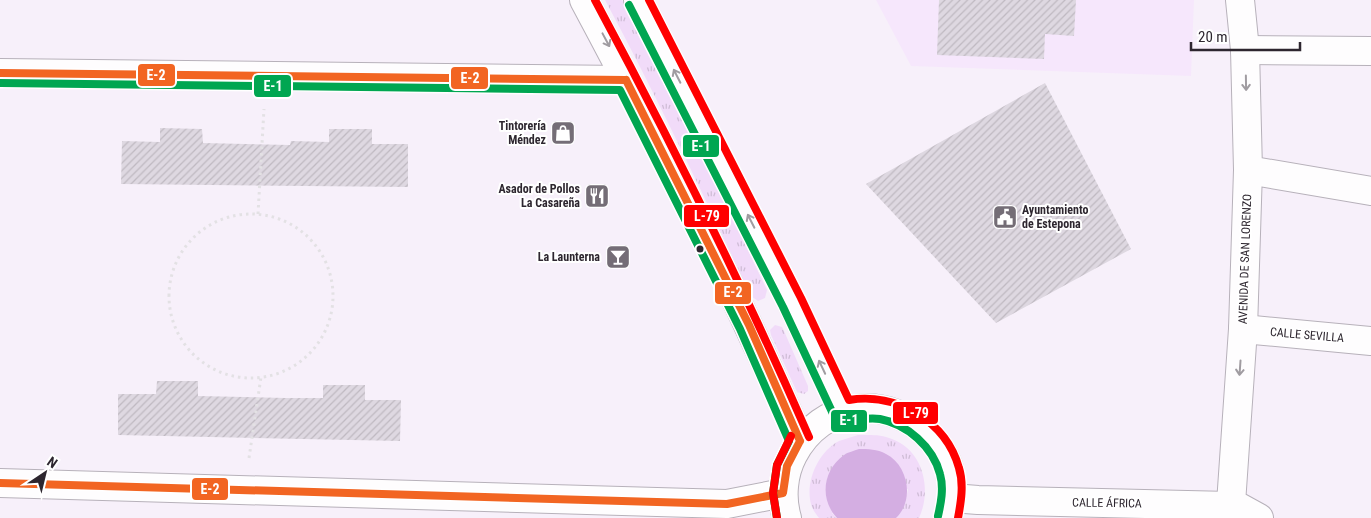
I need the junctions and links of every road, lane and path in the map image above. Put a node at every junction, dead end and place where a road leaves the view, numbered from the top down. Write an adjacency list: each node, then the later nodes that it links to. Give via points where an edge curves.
1 (584, 0): 8 (street, one-way to 8)
2 (638, 0): 15 (street, one-way to 2, via 792,303)
3 (1240, 0): 4 (street, AVENIDA DE SAN LORENZO)
4 (1245, 50): 5 (street); 9 (street, AVENIDA DE SAN LORENZO, one-way to 9)
5 (1371, 51)
6 (0, 73): 7 (street)
7 (266, 76): 8 (street); 11 (path)
8 (626, 80): 16 (street, via 749,325)
9 (1248, 170): 10 (street); 12 (street, AVENIDA DE SAN LORENZO)
10 (1371, 191)
11 (258, 214): 14 (path, via 282,219 313,241 328,266 334,296 329,324 318,344 298,364); 14 (path, via 234,214 207,225 186,244 172,270 169,311 188,349 210,368 249,378)
12 (1243, 329): 13 (street, CALLE SEVILLA); 21 (street, AVENIDA DE SAN LORENZO, one-way to 21)
13 (1371, 341)
14 (261, 377): 18 (path)
15 (843, 411): 16 (street, via 820,422); 20 (street, via 870,408 897,413 920,426 938,446 950,471)
16 (800, 441): 19 (street, via 787,466)
17 (0, 483): 18 (street)
18 (244, 490): 19 (street)
19 (785, 506)
20 (950, 508): 21 (street, CALLE ÁFRICA, via 978,500)
21 (1230, 512): 22 (street, CALLE ÁFRICA, via 1239,507)
22 (1259, 518)

